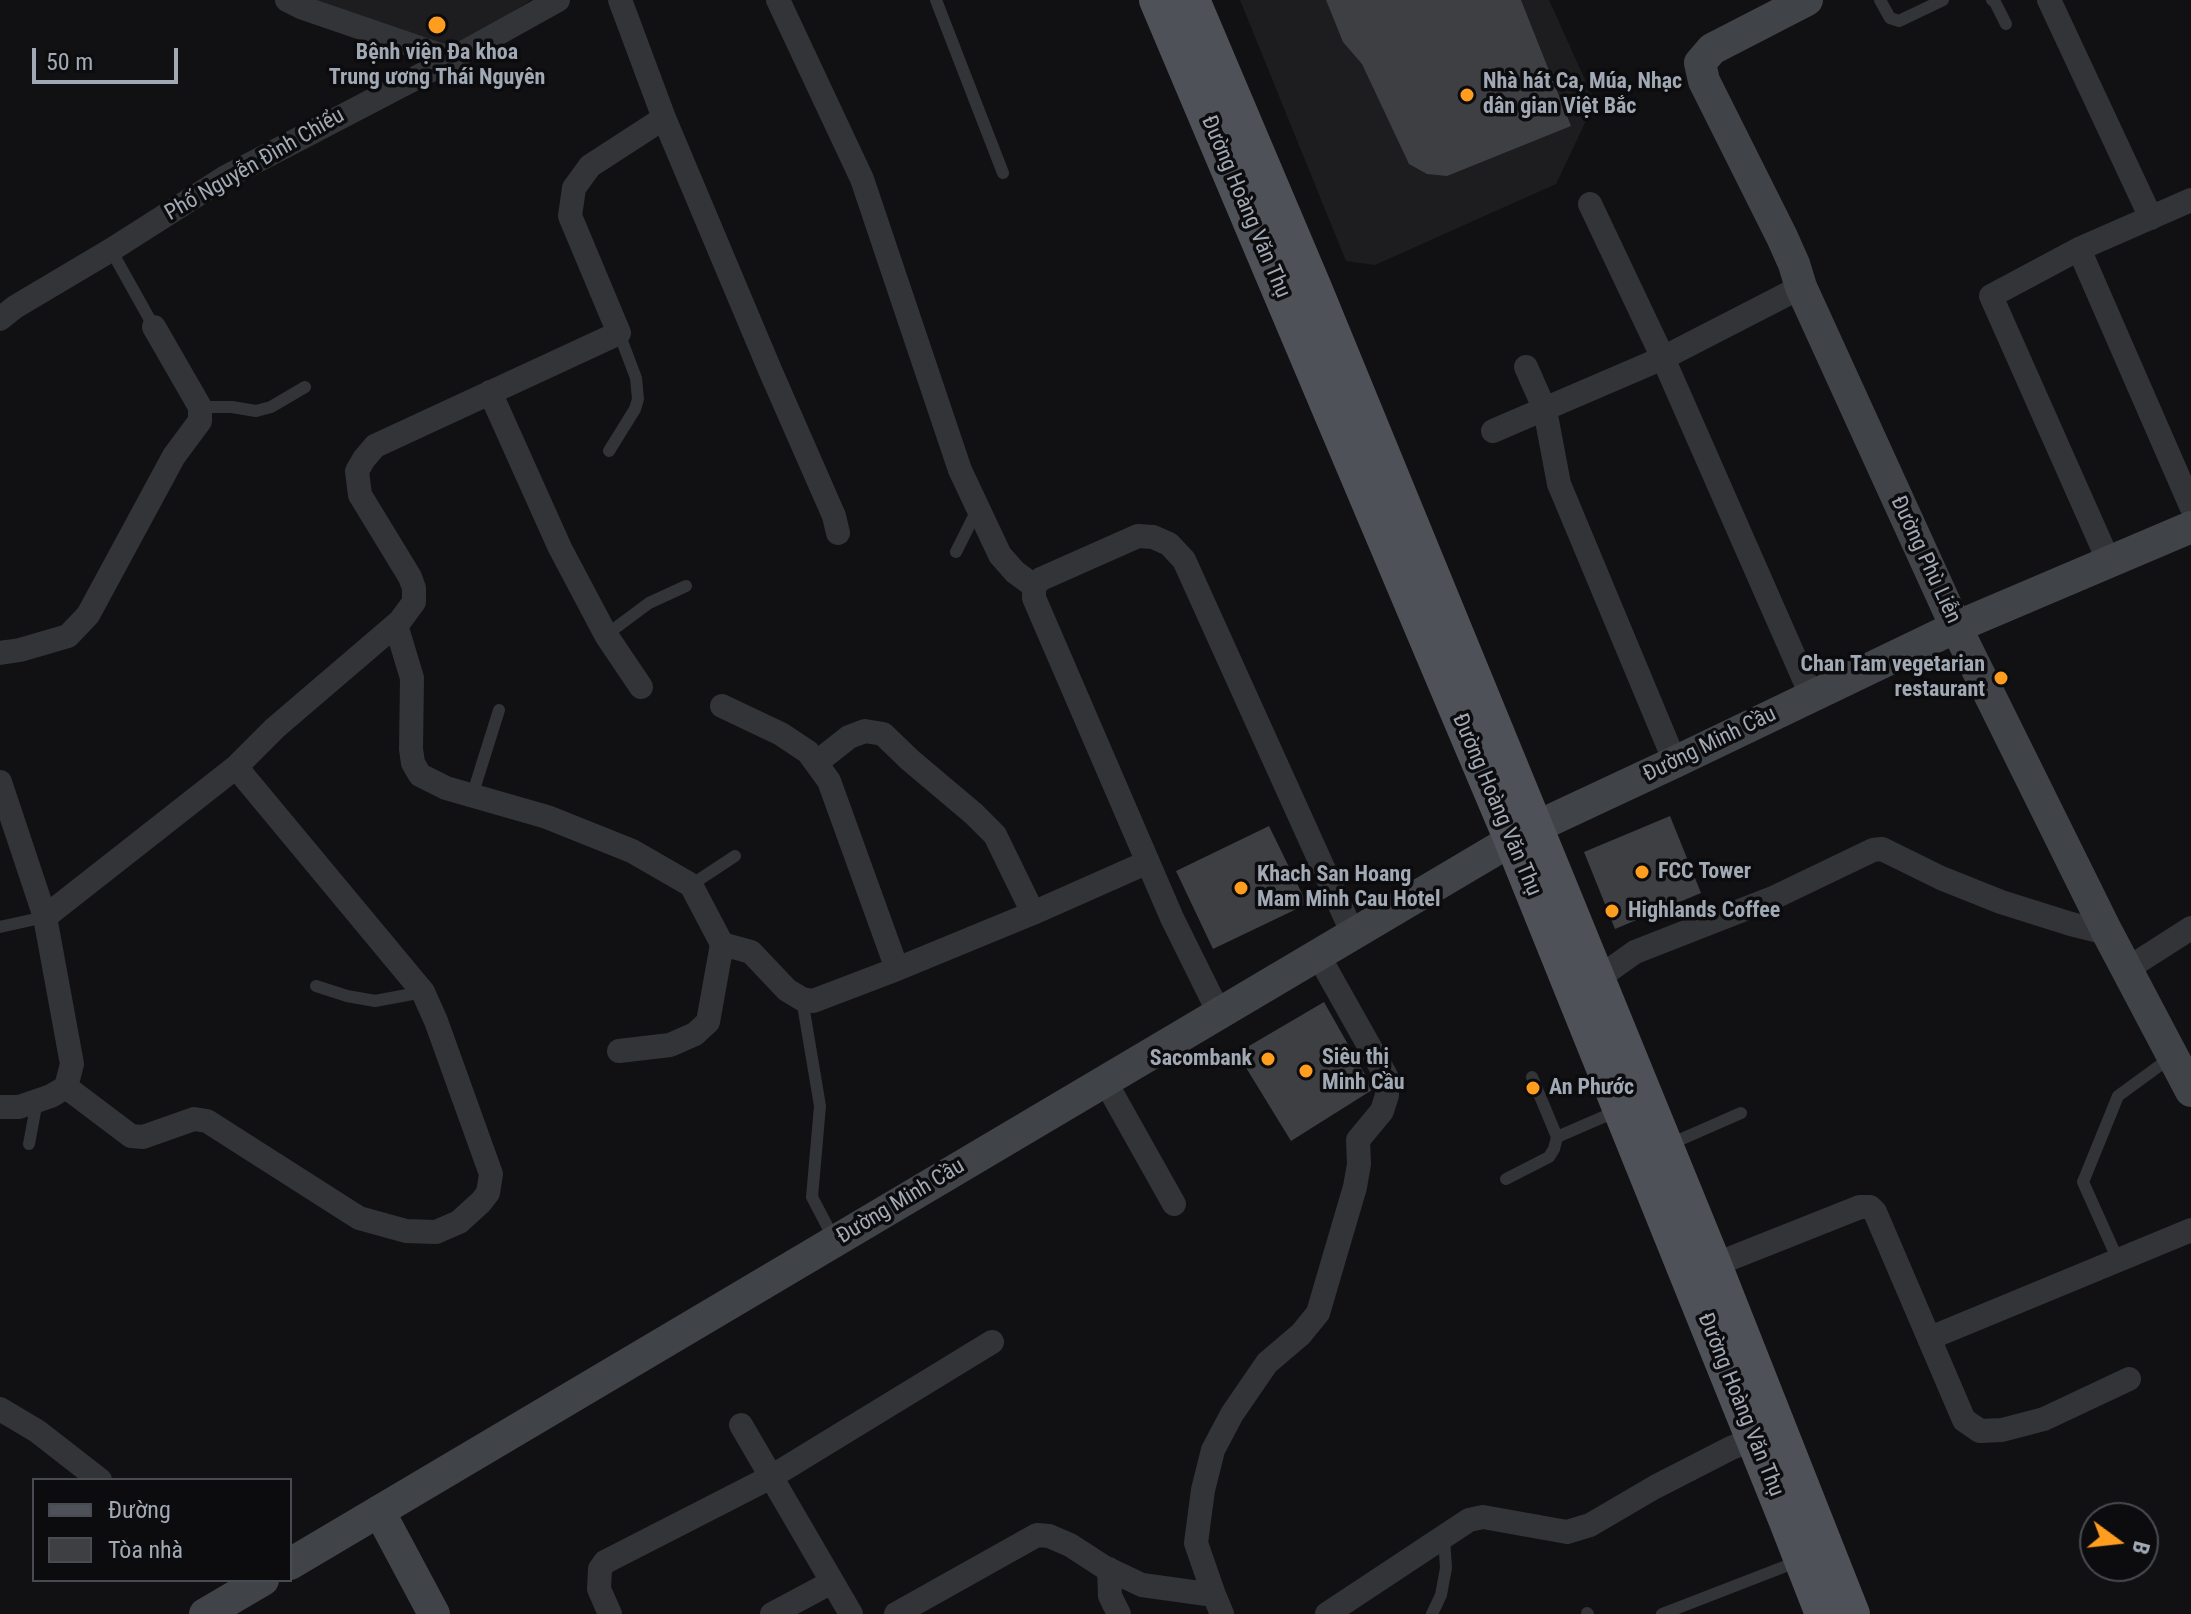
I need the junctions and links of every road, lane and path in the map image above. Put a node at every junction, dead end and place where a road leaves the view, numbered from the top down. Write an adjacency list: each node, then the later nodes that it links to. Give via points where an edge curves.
1 (287, 0): 14 (street)
2 (558, 0): 14 (street, Phố Nguyễn Đình Chiểu)
3 (620, 0): 15 (street)
4 (778, 0): 36 (street, via 862,179 960,470)
5 (936, 0): 16 (lane)
6 (1157, 0): 23 (main road, Đường Hoàng Văn Thụ)
7 (1192, 0): 23 (main road, Đường Hoàng Văn Thụ)
8 (1807, 0): 22 (street, Đường Phù Liễn, via 1712,49 1700,63)
9 (1880, 0): 10 (lane, via 1890,18 1899,21)
10 (1943, 0)
11 (1992, 0): 13 (lane)
12 (2049, 0): 19 (street)
13 (2006, 24)
14 (452, 59): 21 (street, Phố Nguyễn Đình Chiểu, via 224,178)
15 (664, 118): 26 (street, via 590,166 574,188 570,216); 38 (street)
16 (1003, 173)
17 (2191, 200): 19 (street)
18 (1590, 204): 27 (street)
19 (2151, 218): 20 (street)
20 (2079, 249): 35 (street); 40 (street, via 1991,296)
21 (111, 250): 24 (street, Phố Nguyễn Đình Chiểu); 25 (lane)
22 (1801, 287): 27 (street); 44 (street, Đường Phù Liễn)
23 (1299, 294): 56 (main road, Đường Hoàng Văn Thụ)
24 (0, 319)
25 (154, 327): 31 (street)
26 (619, 333): 30 (street); 34 (lane, via 638,399)
27 (1663, 358): 32 (street); 48 (street)
28 (1526, 367): 32 (street)
29 (305, 387): 31 (lane, via 256,411)
30 (490, 392): 43 (street, via 375,446 357,471 360,495 414,588 414,602); 45 (street, via 560,548)
31 (200, 407): 46 (street, via 200,421 174,456 88,615 68,636)
32 (1545, 410): 33 (street); 51 (street, via 1559,484)
33 (1493, 431)
34 (609, 451)
35 (2191, 506)
36 (978, 508): 39 (lane); 42 (street, via 1000,555)
37 (2191, 527): 40 (street, Đường Minh Cầu)
38 (838, 533)
39 (956, 552)
40 (2109, 562): 44 (street, Đường Minh Cầu)
41 (686, 586): 45 (lane, via 649,603)
42 (1034, 586): 58 (street, via 1034,598); 65 (street, via 1138,536 1169,544 1184,560)
43 (396, 625): 53 (street); 55 (street, via 412,678 413,763 420,775)
44 (1956, 627): 48 (street, Đường Minh Cầu); 64 (street, Đường Phù Liễn)
45 (606, 635): 47 (street)
46 (0, 653)
47 (641, 687)
48 (1811, 695): 51 (street, Đường Minh Cầu)
49 (722, 706): 52 (street, via 781,734)
50 (499, 710): 55 (lane)
51 (1675, 762): 56 (street, Đường Minh Cầu)
52 (816, 763): 60 (street, via 849,737 865,731 883,734 995,835); 68 (street, via 829,781)
53 (236, 767): 61 (street); 72 (street)
54 (0, 782): 61 (street)
55 (472, 796): 59 (street, via 547,817 632,851)
56 (1524, 834): 65 (street, Đường Minh Cầu); 70 (main road, Đường Hoàng Văn Thụ); 83 (main road, Đường Hoàng Văn Thụ)
57 (735, 856): 59 (lane)
58 (1148, 862): 60 (street); 74 (street)
59 (691, 885): 66 (street)
60 (1033, 913): 68 (street)
61 (45, 917): 62 (lane); 79 (street, via 72,1064)
62 (0, 927)
63 (2191, 928): 69 (street)
64 (2106, 930): 69 (street, Đường Phù Liễn); 70 (street, via 2001,902 1882,849 1635,952)
65 (1353, 934): 67 (street, Đường Minh Cầu)
66 (722, 944): 73 (street, via 751,952); 75 (street, via 708,1022 670,1045)
67 (1318, 955): 74 (street, Đường Minh Cầu); 110 (street, via 1386,1076 1387,1095 1382,1111 1358,1140 1355,1187 1318,1313 1267,1363 1213,1450 1196,1543)
68 (897, 969): 73 (street, via 813,1001)
69 (2127, 969): 76 (street, Đường Phù Liễn)
70 (1597, 979): 87 (main road, Đường Hoàng Văn Thụ)
71 (316, 986): 72 (lane, via 375,1001)
72 (423, 992): 79 (street, via 491,1174 481,1202 459,1222 436,1232 406,1231 359,1218 207,1121 194,1119 143,1137 131,1136)
73 (802, 999): 91 (lane, via 820,1106 812,1197)
74 (1219, 1013): 78 (street, Đường Minh Cầu)
75 (619, 1051)
76 (2173, 1056): 80 (street, Đường Phù Liễn); 92 (lane, via 2118,1096 2083,1182)
77 (1532, 1077): 85 (lane)
78 (1105, 1081): 89 (street); 91 (street, Đường Minh Cầu)
79 (66, 1087): 81 (street)
80 (2191, 1091)
81 (37, 1101): 82 (street); 86 (lane)
82 (0, 1107)
83 (1620, 1110): 85 (lane); 93 (main road, Đường Hoàng Văn Thụ)
84 (1741, 1113): 87 (lane)
85 (1557, 1137): 88 (lane, via 1549,1157)
86 (29, 1144)
87 (1665, 1146): 93 (main road, Đường Hoàng Văn Thụ)
88 (1506, 1179)
89 (1174, 1204)
90 (2191, 1230): 92 (street)
91 (835, 1241): 102 (street, Đường Minh Cầu)
92 (2118, 1260): 94 (street)
93 (1710, 1281): 94 (street, via 1860,1207 1870,1207); 99 (main road, Đường Hoàng Văn Thụ); 121 (main road, Đường Hoàng Văn Thụ)
94 (1930, 1338): 96 (street, via 1964,1420 1980,1431 2044,1419)
95 (992, 1342): 100 (street)
96 (2129, 1379)
97 (0, 1409): 101 (street)
98 (741, 1425): 100 (street)
99 (1754, 1439): 103 (street, via 1590,1525 1567,1532 1483,1517); 104 (main road, Đường Hoàng Văn Thụ)
100 (771, 1477): 108 (street); 112 (street, via 605,1562 599,1589)
101 (97, 1478)
102 (379, 1511): 105 (street, Đường Minh Cầu); 111 (street)
103 (1444, 1538): 117 (street); 118 (lane, via 1446,1568)
104 (1802, 1560): 119 (lane); 120 (main road, Đường Hoàng Văn Thụ)
105 (292, 1563)
106 (1109, 1569): 110 (street, via 1142,1585); 115 (street, via 1070,1545 1037,1535); 116 (street, via 1110,1596)
107 (258, 1582): 109 (street)
108 (832, 1582): 113 (street); 114 (street)
109 (218, 1598)
110 (1218, 1604)
111 (434, 1614)
112 (610, 1614)
113 (772, 1614)
114 (851, 1614)
115 (896, 1614)
116 (1119, 1614)
117 (1327, 1614)
118 (1432, 1614)
119 (1662, 1614)
120 (1823, 1614)
121 (1852, 1614)

